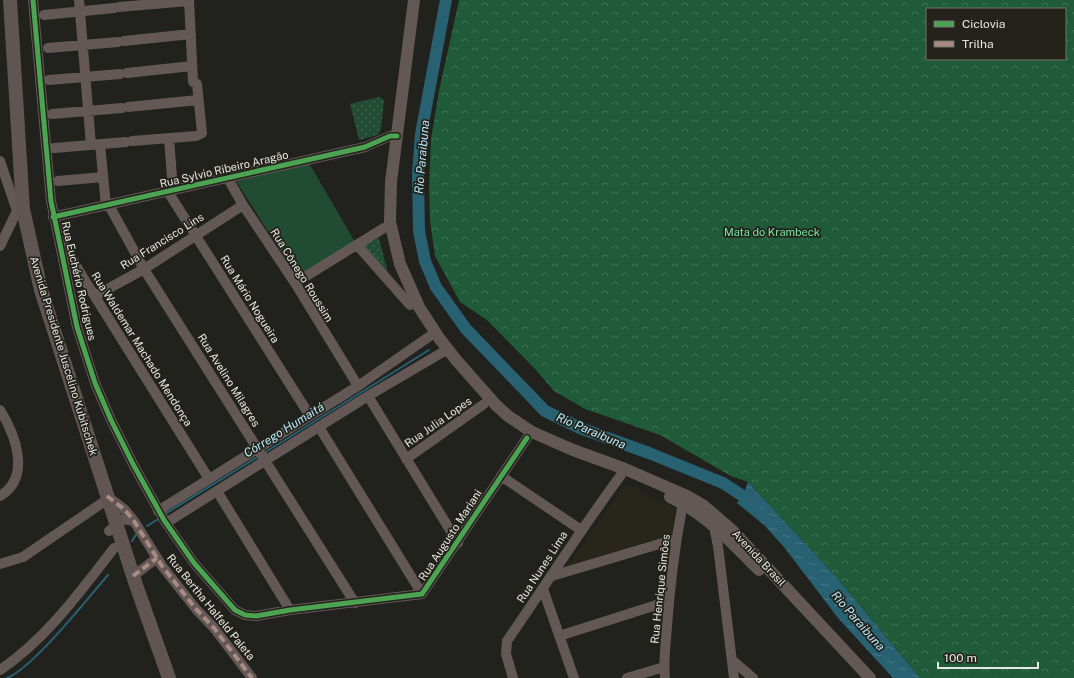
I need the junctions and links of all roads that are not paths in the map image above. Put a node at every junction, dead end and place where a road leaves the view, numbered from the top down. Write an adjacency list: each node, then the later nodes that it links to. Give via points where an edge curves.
1 (2, 0): 23 (highway, Avenida Presidente Juscelino Kubitschek)
2 (10, 0): 62 (highway, Avenida Presidente Juscelino Kubitschek, via 24,209 30,243 41,290)
3 (33, 0): 31 (street, Rua Euchério Rodrigues)
4 (79, 0): 8 (street)
5 (189, 0): 8 (street); 10 (street)
6 (408, 0): 19 (main road)
7 (414, 0): 19 (main road)
8 (80, 12): 9 (street); 11 (street)
9 (44, 15)
10 (191, 34): 11 (street); 13 (street)
11 (83, 45): 12 (street); 14 (street)
12 (48, 48)
13 (192, 66): 14 (street); 16 (street)
14 (86, 77): 15 (street); 17 (street)
15 (49, 80)
16 (198, 100): 17 (street); 20 (street, via 202,133)
17 (88, 111): 18 (street); 21 (street)
18 (52, 114)
19 (393, 136): 25 (street, Rua Sylvio Ribeiro Aragão, via 365,148); 32 (main road, via 383,201); 37 (main road, via 389,204)
20 (168, 138): 21 (street); 27 (street)
21 (96, 144): 22 (street); 24 (street)
22 (54, 148)
23 (6, 165): 30 (highway, Avenida Presidente Juscelino Kubitschek)
24 (103, 177): 26 (street); 29 (street)
25 (227, 177): 27 (street, Rua Sylvio Ribeiro Aragão); 28 (street, Rua Cônego Roussim)
26 (58, 181)
27 (171, 193): 29 (street, Rua Sylvio Ribeiro Aragão); 34 (street, Rua Mário Nogueira)
28 (242, 205): 34 (street, Rua Francisco Lins); 41 (street, Rua Cônego Roussim)
29 (108, 207): 31 (street, Rua Sylvio Ribeiro Aragão); 38 (street, Rua Avelino Milagres)
30 (18, 211): 35 (street); 62 (highway, Avenida Presidente Juscelino Kubitschek, via 24,252 34,292)
31 (54, 217): 33 (street, Rua Euchério Rodrigues)
32 (384, 228): 36 (street); 37 (main road, via 388,230 392,247); 43 (main road, via 391,260)
33 (57, 231): 39 (street, Rua Waldemar Machado Mendonça); 40 (street, Rua Euchério Rodrigues)
34 (195, 235): 38 (street, Rua Francisco Lins); 51 (street, Rua Mário Nogueira)
35 (0, 246)
36 (358, 246): 41 (street); 43 (street)
37 (396, 250): 46 (main road, via 419,307)
38 (144, 268): 42 (street, Rua Francisco Lins); 55 (street, Rua Avelino Milagres)
39 (79, 271): 40 (street); 42 (street, Rua Waldemar Machado Mendonça)
40 (65, 275): 64 (street, Rua Euchério Rodrigues, via 77,327 95,383 130,458)
41 (295, 283): 47 (street, Rua Cônego Roussim)
42 (94, 296): 59 (street, Rua Waldemar Machado Mendonça)
43 (410, 305): 44 (main road)
44 (430, 336): 45 (main road); 46 (main road, via 437,338 449,355); 47 (street)
45 (443, 352): 48 (street); 49 (main road)
46 (457, 361): 54 (main road, via 508,416 532,432)
47 (358, 386): 51 (street)
48 (368, 396): 52 (street); 56 (street)
49 (484, 404): 53 (main road); 56 (street, Rua Julia Lopes)
50 (0, 410): 61 (street, via 11,430 19,458 13,482)
51 (310, 416): 55 (street)
52 (319, 427): 55 (street); 77 (street)
53 (527, 438): 54 (main road, via 534,437 553,446); 57 (main road, via 570,457); 58 (street, Rua Augusto Mariani)
54 (573, 450): 57 (main road)
55 (262, 454): 59 (street); 60 (street); 79 (street, Rua Avelino Milagres)
56 (406, 459): 70 (street)
57 (623, 472): 63 (main road, Avenida Brasil); 67 (street, Rua Nunes Lima); 96 (main road, Avenida Brasil, via 691,498 720,519 769,568)
58 (500, 476): 67 (street); 70 (street, Rua Augusto Mariani)
59 (209, 479): 64 (street)
60 (217, 491): 64 (street); 80 (street)
61 (0, 496)
62 (104, 500): 65 (street, Rua Bertha Halfeld Paleta, via 125,510); 66 (highway, Avenida Presidente Juscelino Kubitschek); 73 (street, via 24,557)
63 (683, 503): 68 (street, Rua Henrique Simões); 69 (main road, Avenida Brasil, via 714,527)
64 (162, 517): 81 (street, Rua Euchério Rodrigues, via 194,563 235,610)
65 (134, 521): 66 (street, via 123,519); 72 (street, Rua Bertha Halfeld Paleta)
66 (113, 528): 71 (highway, Avenida Presidente Juscelino Kubitschek); 74 (highway, Avenida Presidente Juscelino Kubitschek)
67 (581, 530): 75 (street, Rua Nunes Lima)
68 (676, 539): 75 (street); 78 (street, Rua Henrique Simões)
69 (722, 541): 83 (street); 95 (main road, Avenida Brasil)
70 (458, 542): 77 (street, Rua Augusto Mariani)
71 (114, 548): 85 (street, via 73,601 37,640); 86 (highway, Avenida Presidente Juscelino Kubitschek)
72 (157, 558): 74 (street); 88 (street, Rua Bertha Halfeld Paleta)
73 (0, 564)
74 (133, 576): 87 (highway, Avenida Presidente Juscelino Kubitschek)
75 (552, 576): 76 (street, Rua Nunes Lima)
76 (543, 589): 82 (street); 89 (street, Rua Nunes Lima, via 506,645)
77 (422, 594): 79 (street, Rua Augusto Mariani)
78 (668, 601): 82 (street); 84 (street, Rua Henrique Simões)
79 (355, 602): 80 (street, Rua Augusto Mariani)
80 (290, 610): 81 (street, Rua Augusto Mariani, via 256,616)
81 (245, 615)
82 (559, 636): 90 (street)
83 (732, 660): 93 (street); 94 (street)
84 (664, 667): 91 (street); 92 (street, Rua Henrique Simões)
85 (0, 670)
86 (160, 678)
87 (169, 678)
88 (252, 678)
89 (513, 678)
90 (574, 678)
91 (627, 678)
92 (665, 678)
93 (734, 678)
94 (753, 678)
95 (861, 678)
96 (870, 678)

